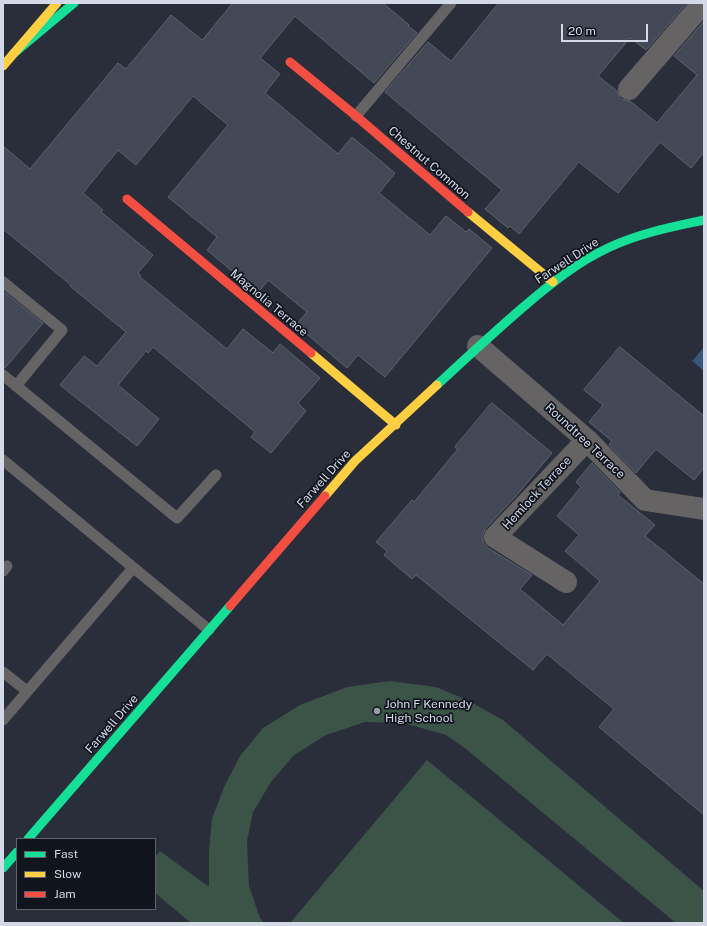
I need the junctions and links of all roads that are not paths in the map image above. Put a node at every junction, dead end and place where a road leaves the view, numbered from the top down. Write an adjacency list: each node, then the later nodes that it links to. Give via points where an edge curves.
1 (57, 3): 5 (main road)
2 (74, 3): 5 (main road)
3 (450, 3): 9 (lane)
4 (703, 3): 8 (street)
5 (13, 54): 7 (main road)
6 (290, 62): 9 (main road, Chestnut Common)
7 (3, 66)
8 (629, 89)
9 (356, 116): 13 (main road, Chestnut Common)
10 (127, 199): 17 (main road, Magnolia Terrace)
11 (704, 220): 13 (main road, Farwell Drive, via 646,232 598,253)
12 (3, 282): 16 (lane, via 62,330)
13 (553, 282): 14 (main road, Farwell Drive)
14 (478, 346): 17 (main road, Farwell Drive); 18 (street, Roundtree Terrace)
15 (3, 375): 16 (lane)
16 (16, 386): 20 (lane, via 177,518)
17 (396, 425): 24 (main road, Farwell Drive, via 355,461)
18 (587, 440): 21 (street, Roundtree Terrace, via 645,500); 23 (street, Hemlock Terrace, via 496,537)
19 (3, 460): 22 (lane)
20 (216, 475)
21 (704, 509)
22 (134, 568): 24 (lane); 26 (lane)
23 (566, 582)
24 (209, 630): 28 (main road, Farwell Drive)
25 (3, 672): 26 (lane)
26 (27, 691): 27 (lane)
27 (3, 720)
28 (29, 838)
29 (16, 853): 30 (main road)
30 (3, 868)

